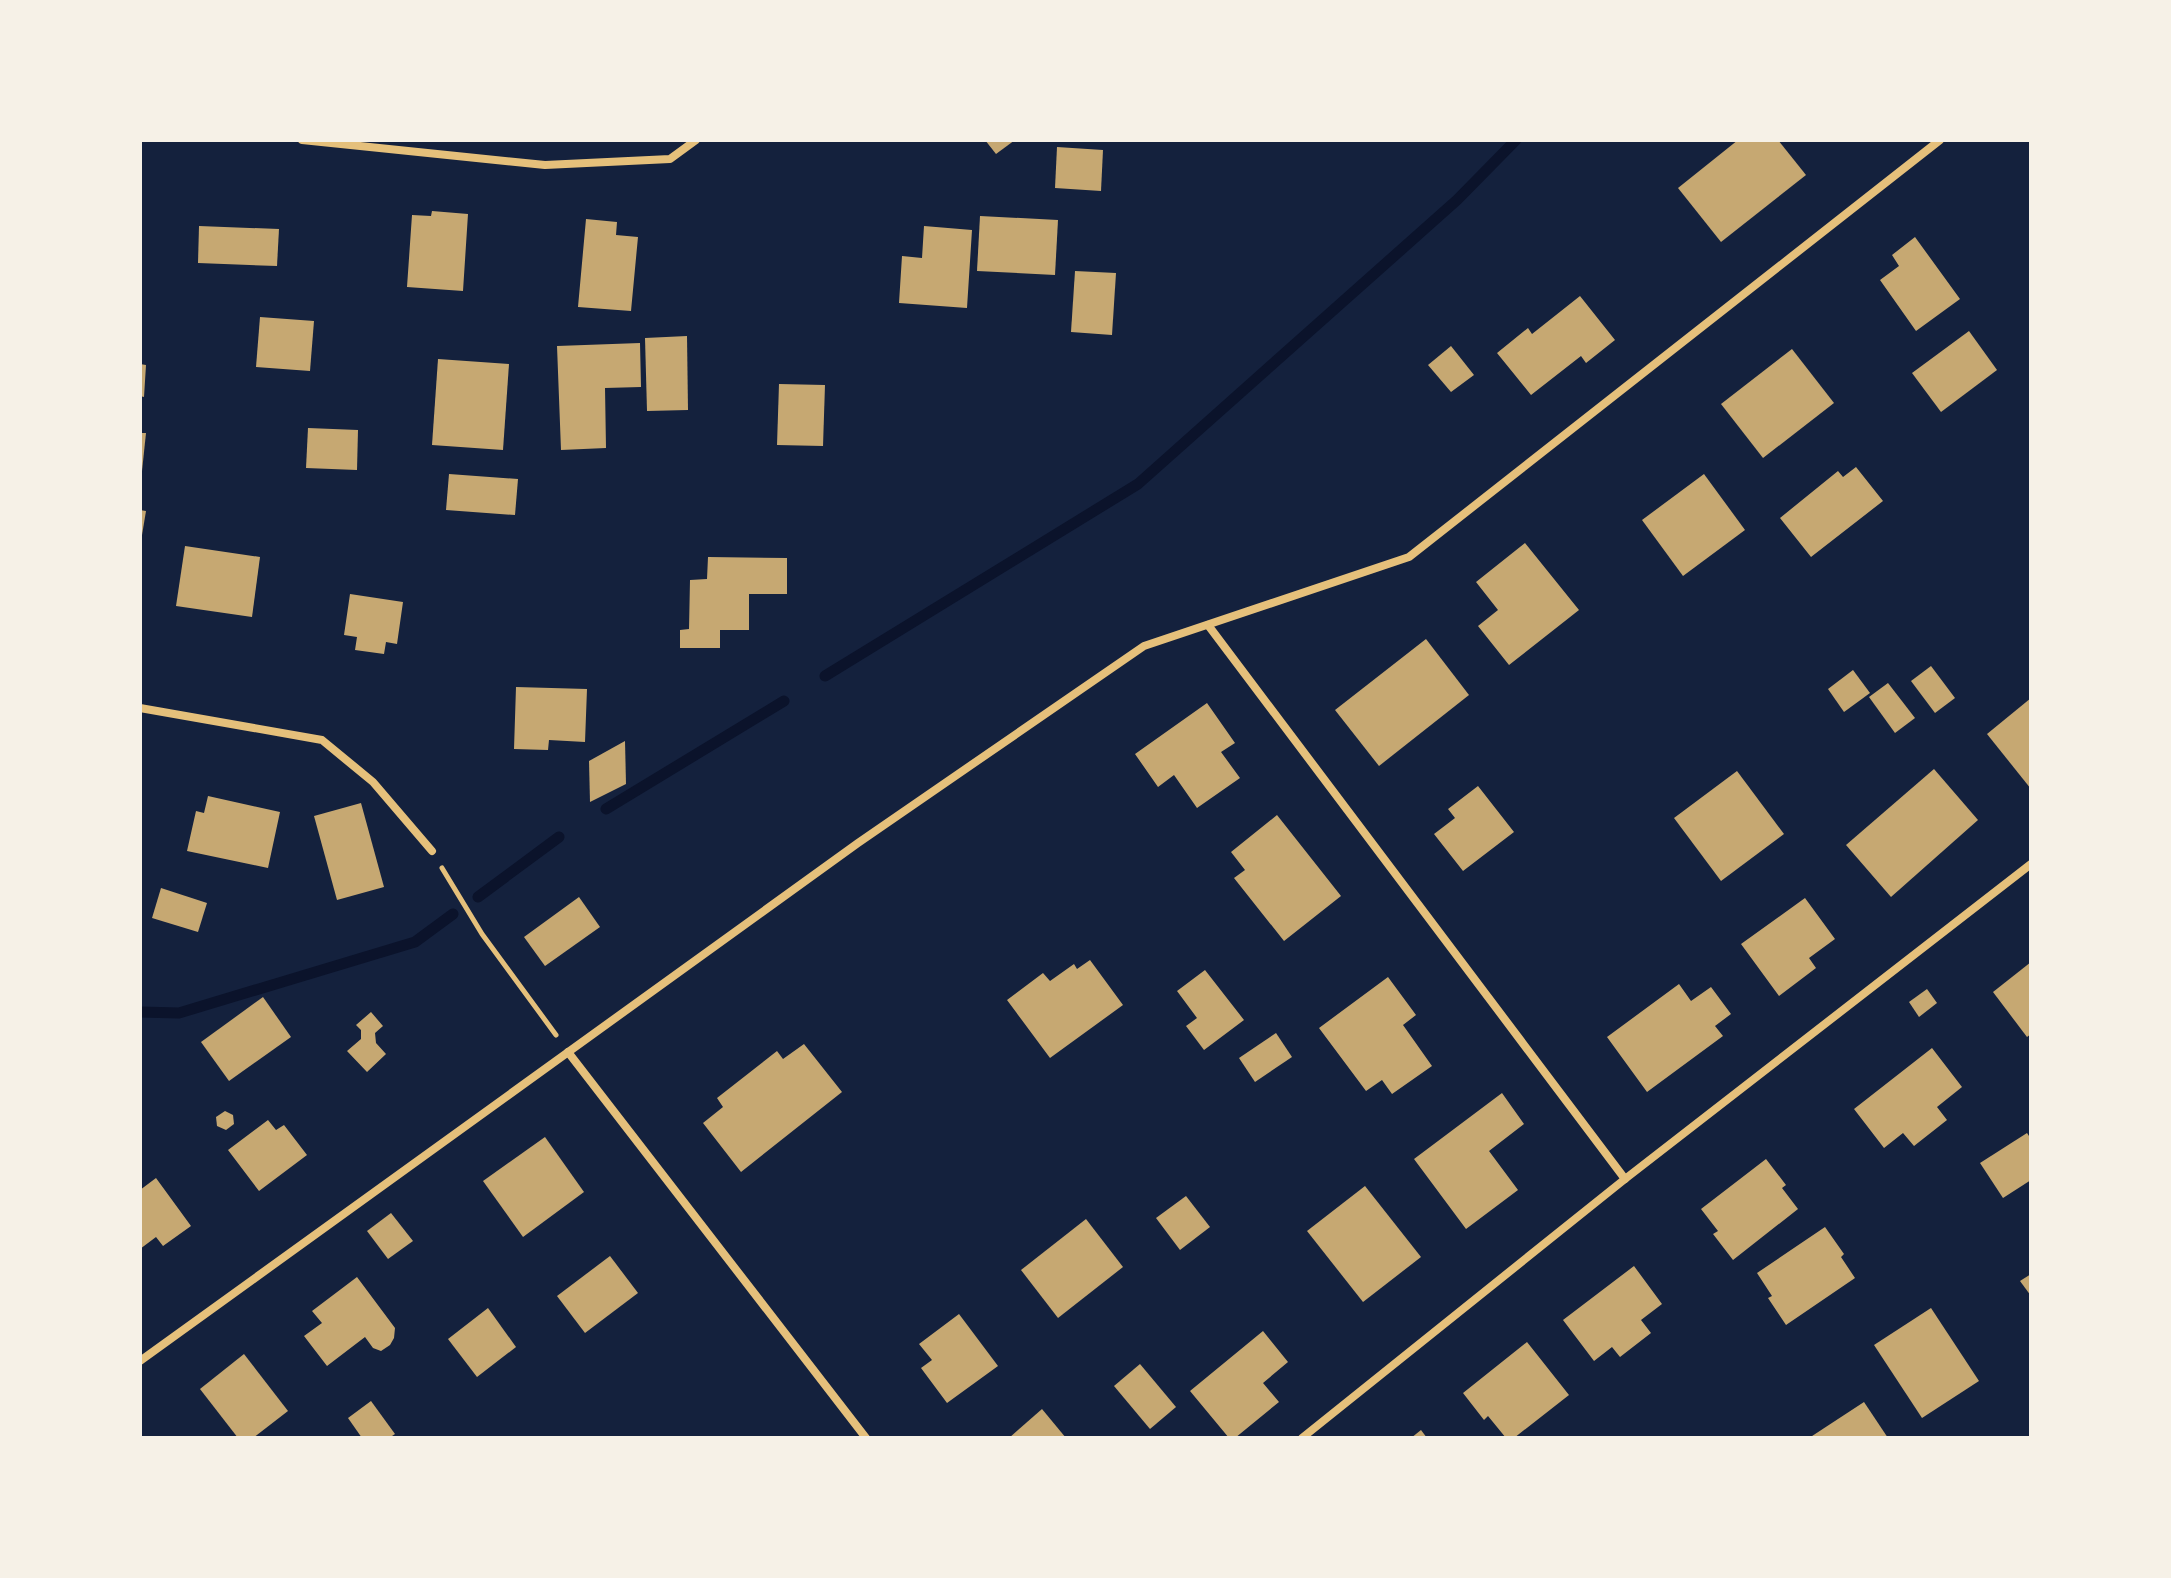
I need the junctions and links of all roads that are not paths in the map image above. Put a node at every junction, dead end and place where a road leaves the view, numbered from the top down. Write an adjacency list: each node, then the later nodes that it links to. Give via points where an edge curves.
1 (302, 140): 2 (street, via 545,165 670,159)
2 (696, 140)
3 (1940, 140): 4 (street, via 1409,557)
4 (1208, 625): 8 (street, via 1144,646); 9 (street)
5 (140, 708): 6 (street, via 322,740 373,782)
6 (432, 851)
7 (2031, 864): 9 (street)
8 (568, 1052): 10 (street); 11 (street)
9 (1625, 1179): 12 (street)
10 (140, 1361)
11 (866, 1438)
12 (1302, 1438)

